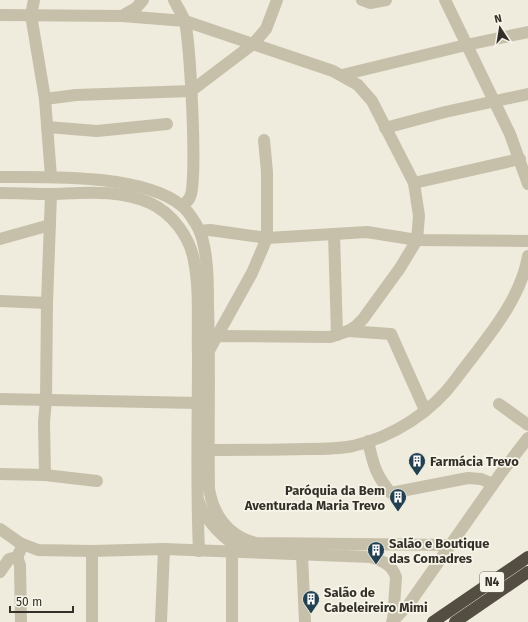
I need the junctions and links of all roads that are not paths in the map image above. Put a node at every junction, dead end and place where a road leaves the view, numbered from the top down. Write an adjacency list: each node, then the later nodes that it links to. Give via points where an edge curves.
1 (34, 0): 9 (street)
2 (143, 0): 10 (street, via 136,8)
3 (174, 0): 11 (street)
4 (277, 0): 12 (street)
5 (362, 0): 6 (street, via 370,3)
6 (386, 0)
7 (445, 0): 15 (street)
8 (0, 15): 9 (street)
9 (31, 15): 10 (street); 20 (street)
10 (122, 16): 11 (street)
11 (185, 21): 14 (street); 18 (street)
12 (266, 29): 14 (street); 16 (street)
13 (528, 32): 15 (street)
14 (253, 44): 16 (street); 18 (street)
15 (466, 45): 17 (street); 21 (street)
16 (271, 50): 17 (street)
17 (342, 75): 24 (street, via 358,85 372,101)
18 (191, 91): 20 (street, via 76,95); 33 (street, via 192,188 191,196)
19 (528, 94): 21 (street)
20 (45, 100): 23 (street)
21 (493, 101): 24 (street); 26 (street)
22 (167, 124): 23 (street, via 97,131)
23 (47, 127): 28 (street)
24 (385, 128): 29 (street)
25 (264, 140): 37 (street)
26 (520, 159): 29 (street); 30 (street)
27 (0, 177): 28 (street)
28 (50, 177): 33 (street, via 125,183 156,190)
29 (414, 183): 39 (street, via 420,216)
30 (528, 184)
31 (0, 193): 32 (street)
32 (51, 194): 34 (street); 49 (street, via 94,192 137,199 150,203 169,215 181,230 194,261)
33 (183, 206): 35 (street)
34 (50, 226): 38 (street); 43 (street)
35 (200, 231): 37 (street, via 210,230); 46 (street, via 208,285)
36 (334, 234): 37 (street); 39 (street, via 367,232); 44 (street)
37 (267, 238): 45 (street, via 252,273)
38 (0, 239)
39 (417, 240): 40 (street); 44 (street, via 363,319)
40 (528, 241)
41 (528, 256): 51 (street, via 520,284 504,313 450,388)
42 (0, 301): 43 (street)
43 (47, 303): 48 (street)
44 (342, 333): 45 (street, via 330,337); 51 (street, via 391,334)
45 (217, 336): 46 (street)
46 (210, 349): 55 (street)
47 (0, 399): 48 (street)
48 (46, 400): 49 (street); 57 (street)
49 (198, 403): 60 (street)
50 (499, 404): 52 (street)
51 (425, 410): 54 (street, via 404,426)
52 (528, 425)
53 (528, 438): 59 (street)
54 (368, 441): 55 (street, via 334,448); 59 (street, via 380,480 392,493 468,478 481,479)
55 (209, 450): 63 (street, via 209,490 212,504 226,527 246,540 256,543)
56 (0, 474): 57 (street)
57 (45, 475): 58 (street)
58 (97, 481)
59 (493, 484): 63 (street)
60 (197, 495): 66 (street); 68 (street, via 202,510 215,528 228,541)
61 (0, 529): 62 (street)
62 (24, 545): 65 (street, via 38,550); 70 (street)
63 (450, 545): 79 (street, via 409,604)
64 (164, 549): 65 (street); 66 (street); 76 (street)
65 (92, 551): 75 (street)
66 (199, 551): 67 (street)
67 (232, 551): 68 (street); 77 (street)
68 (245, 551): 69 (street)
69 (302, 555): 78 (street); 79 (street, via 370,557 391,566 396,577)
70 (17, 557): 72 (street, via 9,559); 74 (street, via 20,564)
71 (528, 557): 80 (highway, N4)
72 (0, 572)
73 (528, 572): 81 (highway, N4)
74 (21, 622)
75 (92, 622)
76 (161, 622)
77 (232, 622)
78 (305, 622)
79 (392, 622)
80 (433, 622)
81 (455, 622)

